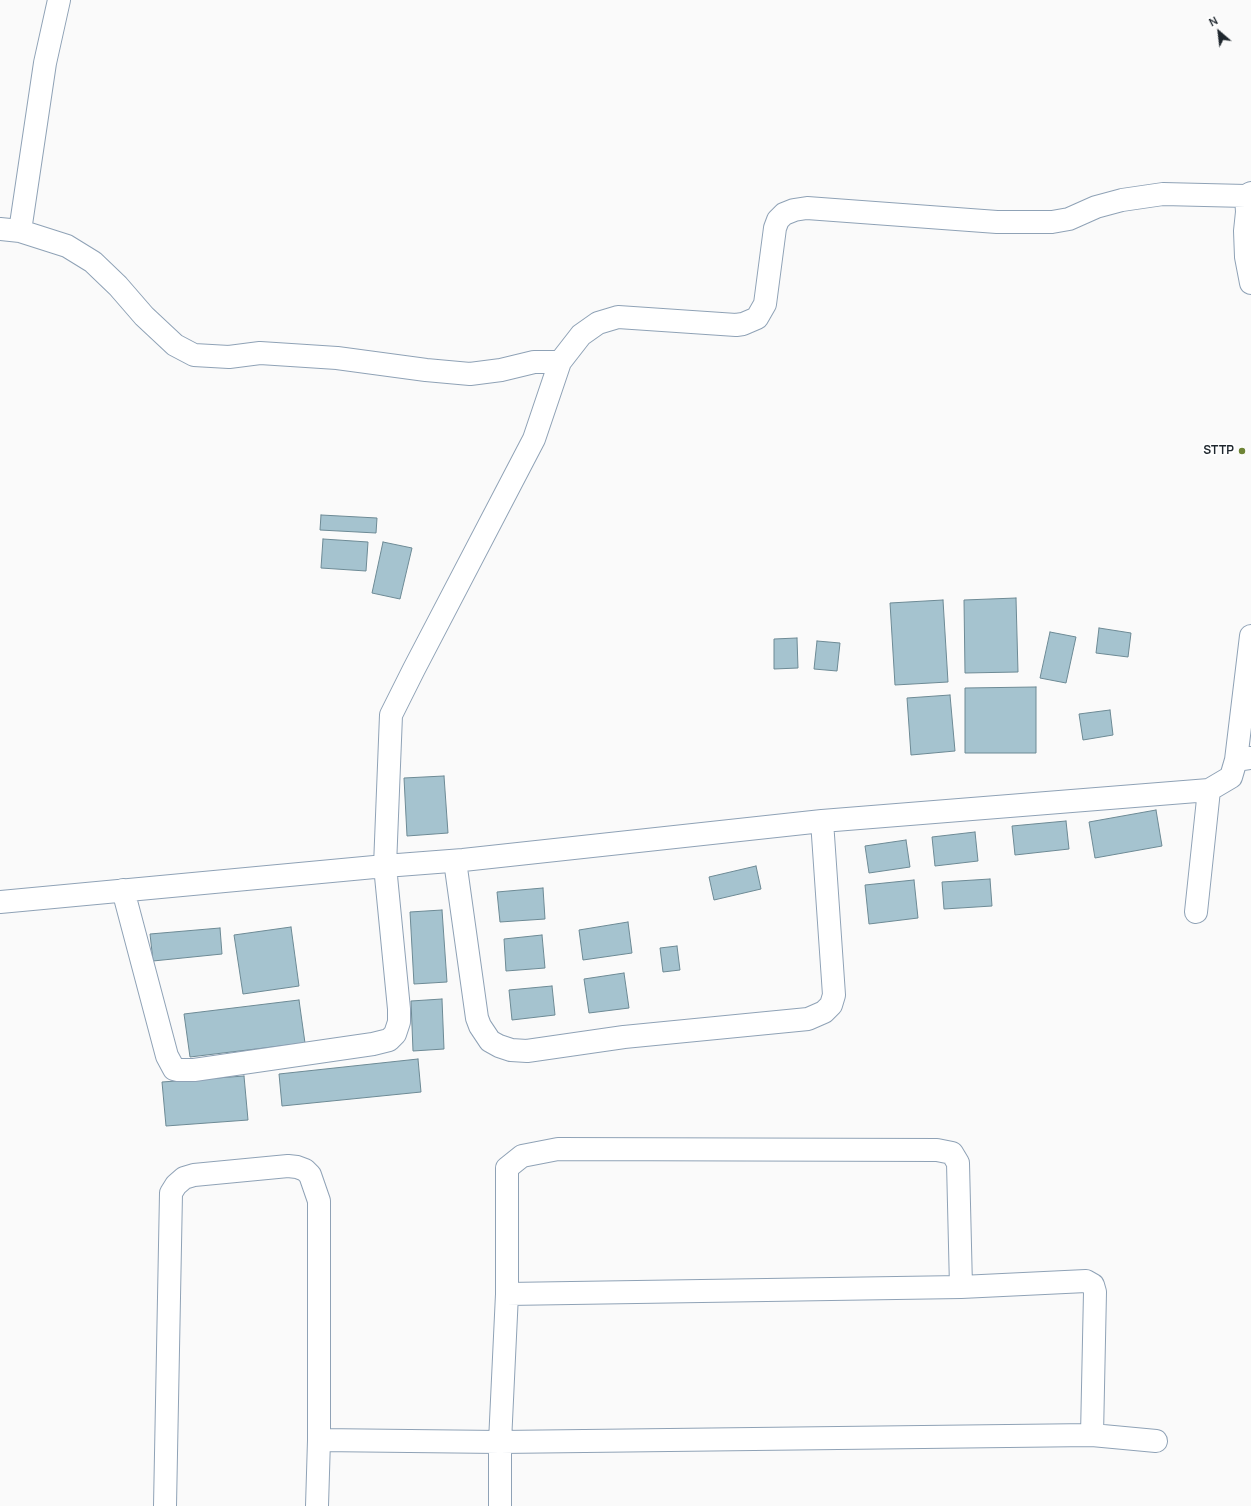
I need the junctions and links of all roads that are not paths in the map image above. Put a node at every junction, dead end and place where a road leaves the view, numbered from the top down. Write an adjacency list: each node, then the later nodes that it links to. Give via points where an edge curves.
1 (59, 0): 3 (street)
2 (1249, 194): 4 (street, via 1245,230 1246,257); 5 (street, via 1164,194 1122,200 1096,207 1069,219 1052,222 997,222 807,208 794,210 784,214 775,228 765,304 757,318 736,325 618,317 598,323 581,334)
3 (10, 230): 5 (street, via 67,246 93,262 175,345 194,355 229,357 260,353 337,358 470,374 534,362)
4 (1251, 283)
5 (560, 362): 11 (street, via 534,439 391,715)
6 (1251, 636): 7 (street)
7 (1244, 759): 8 (street, via 1231,777)
8 (1210, 790): 9 (street); 14 (street)
9 (822, 821): 10 (street); 10 (street, via 834,995 831,1005 824,1012 808,1019 624,1037 527,1051 499,1046 490,1041 480,1026)
10 (455, 860): 11 (street)
11 (385, 866): 12 (street); 12 (street, via 399,1009 397,1029 392,1037 372,1044 189,1070 174,1069 167,1056)
12 (123, 890): 13 (street)
13 (0, 902)
14 (1196, 912)
15 (961, 1287): 16 (street); 16 (street, via 958,1163 952,1154 938,1150 558,1149 522,1156 507,1168); 17 (street, via 1086,1281 1093,1285 1095,1292)
16 (507, 1294): 20 (street)
17 (1092, 1436): 19 (street); 20 (street)
18 (319, 1440): 20 (street); 21 (street, via 319,1201 310,1175 297,1167 288,1166 184,1178 171,1192 170,1200); 22 (street)
19 (1156, 1441)
20 (500, 1442): 23 (street)
21 (165, 1506)
22 (317, 1506)
23 (500, 1506)

